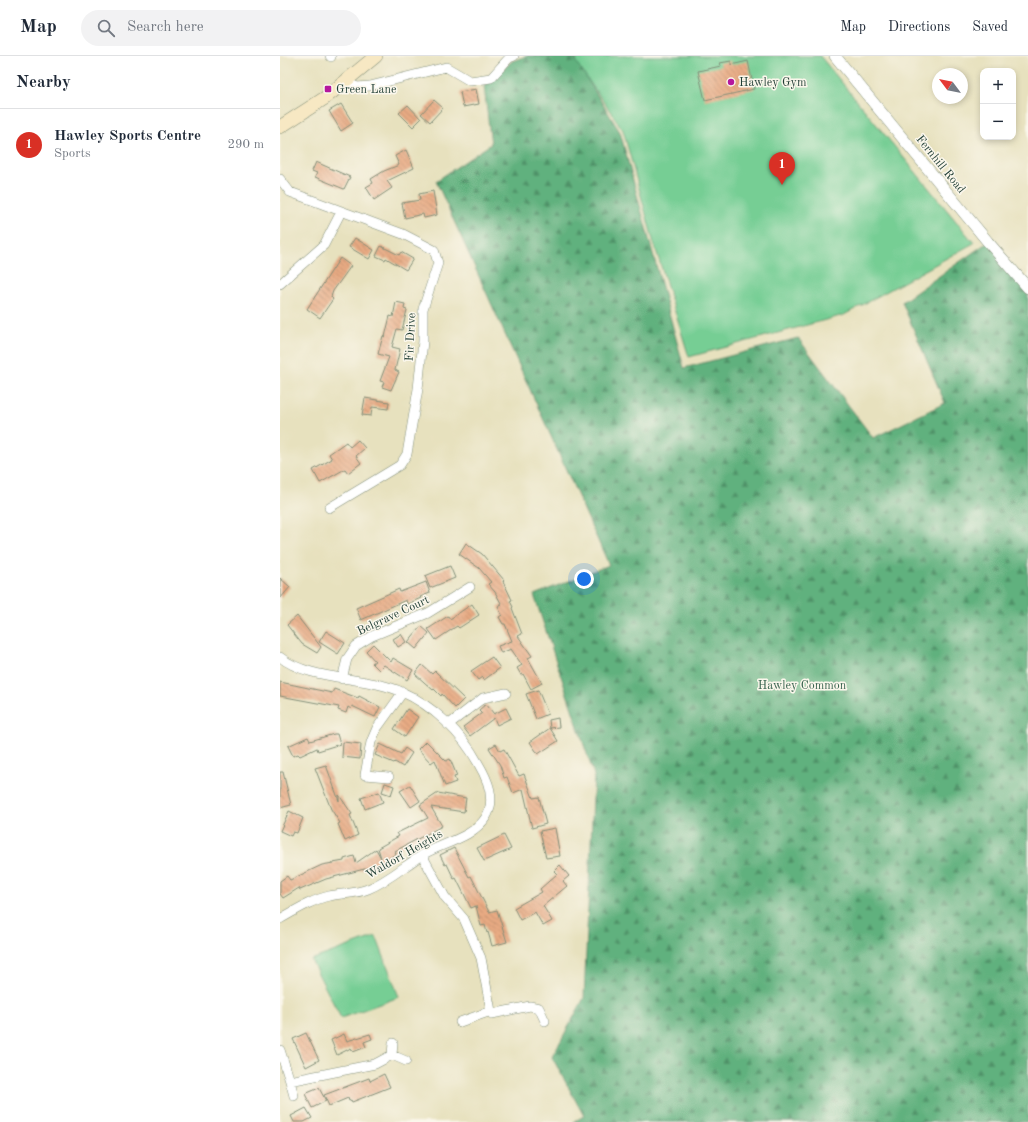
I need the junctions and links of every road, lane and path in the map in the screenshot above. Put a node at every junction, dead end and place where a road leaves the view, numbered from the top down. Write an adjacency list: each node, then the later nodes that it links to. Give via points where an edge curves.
1 (376, 56): 4 (main road)
2 (514, 56): 4 (street, via 509,58 491,78 470,81 446,67 370,86 357,87)
3 (835, 56): 9 (street, Fernhill Road)
4 (347, 82): 5 (main road)
5 (280, 128)
6 (280, 179): 7 (street, Fir Drive, via 290,192)
7 (341, 212): 8 (street, via 324,245); 10 (street, Fir Drive, via 403,234 428,246 434,250 438,263 423,309 418,389 407,454 400,465)
8 (280, 284)
9 (1028, 288)
10 (329, 508)
11 (470, 586): 13 (street, Belgrave Court, via 428,613 372,636 356,646 347,659)
12 (281, 660): 13 (street, Waldorf Heights)
13 (342, 679): 14 (street, Waldorf Heights, via 383,684)
14 (403, 692): 16 (street, Waldorf Heights, via 429,707); 17 (street, via 377,728 371,742 365,775)
15 (506, 693): 16 (street, via 483,698)
16 (448, 725): 18 (street, Waldorf Heights, via 473,754 489,781 491,801 486,816 474,830)
17 (389, 777)
18 (422, 855): 19 (street, Waldorf Heights, via 388,879 366,890 329,896 309,903); 20 (street, via 445,897 464,919 481,958)
19 (280, 919)
20 (491, 1011): 21 (street, via 492,1014 530,1006 539,1008); 22 (street)
21 (545, 1021)
22 (460, 1022)
23 (393, 1043): 25 (street)
24 (280, 1050): 27 (street)
25 (392, 1055): 26 (street); 27 (street, via 375,1064)
26 (406, 1061)
27 (290, 1081): 28 (street)
28 (294, 1096)

